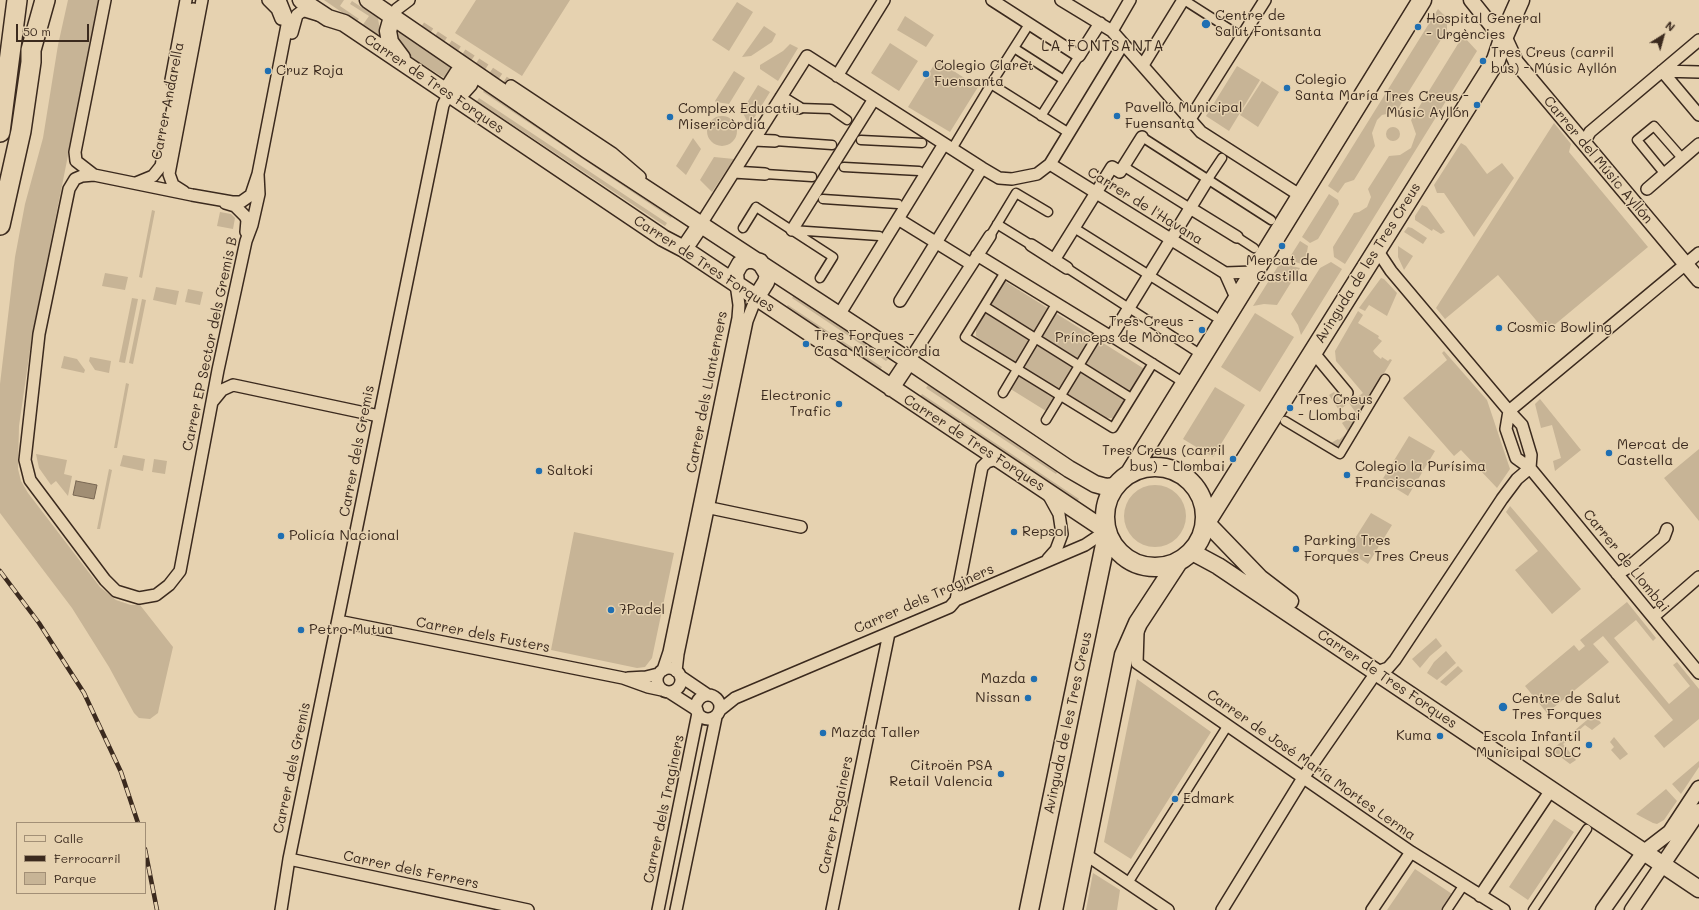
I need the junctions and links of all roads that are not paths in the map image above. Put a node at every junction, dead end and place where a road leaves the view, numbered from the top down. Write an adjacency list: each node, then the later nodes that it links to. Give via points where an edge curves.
1 (17, 0): 51 (highway)
2 (45, 0): 32 (highway, via 31,50)
3 (56, 0): 32 (highway, via 42,27)
4 (105, 0): 71 (street, via 75,152 76,161)
5 (202, 0): 79 (street, Carrer Andarella, via 169,174 173,185)
6 (268, 0): 38 (street, via 278,9 282,28)
7 (280, 0): 38 (street, via 288,20)
8 (301, 0): 22 (main road, Carrer de Tres Forques)
9 (368, 0): 21 (main road)
10 (409, 0): 21 (street, via 397,9)
11 (884, 0): 39 (street)
12 (992, 0): 31 (street)
13 (1061, 0): 23 (street)
14 (1130, 0): 25 (street)
15 (1265, 0): 27 (street)
16 (1422, 0): 80 (main road)
17 (1471, 0): 26 (street, via 1491,25)
18 (1520, 0): 26 (main road, Avinguda de les Tres Creus)
19 (1188, 1): 27 (street); 33 (street)
20 (190, 5): 76 (street, Carrer Andarella, via 156,156 156,170 153,176)
21 (392, 17): 34 (main road, via 388,31 390,42); 35 (main road)
22 (328, 18): 34 (main road, Carrer de Tres Forques, via 344,23); 38 (street, via 305,11 297,15 287,54)
23 (1100, 23): 25 (street); 31 (street)
24 (1026, 29): 30 (street)
25 (1112, 31): 29 (street)
26 (1504, 36): 59 (street, Carrer del Músic Ayllón, via 1516,62); 104 (main road, Avinguda de les Tres Creus, via 1496,60)
27 (1242, 37): 49 (street)
28 (1699, 40): 36 (street)
29 (1123, 44): 33 (street); 52 (street)
30 (1014, 48): 40 (street); 41 (street)
31 (1079, 56): 40 (street)
32 (31, 62): 91 (highway, via 21,131)
33 (1143, 65): 49 (street)
34 (412, 69): 43 (main road, Carrer de Tres Forques)
35 (469, 70): 43 (main road, via 458,73 451,84); 82 (main road)
36 (1662, 71): 37 (street); 47 (street); 59 (street, via 1590,132)
37 (1699, 72)
38 (278, 73): 72 (street, Carrer EP Sector dels Gremis B)
39 (837, 76): 44 (street, via 807,56); 45 (street)
40 (1064, 80): 48 (street)
41 (991, 84): 48 (street); 60 (street)
42 (511, 86): 82 (street, via 612,153)
43 (449, 94): 103 (main road, Carrer de Tres Forques, via 663,238); 146 (street, Carrer dels Gremis, via 443,105)
44 (781, 96): 46 (street); 54 (street)
45 (874, 99): 60 (street); 93 (street)
46 (799, 108): 50 (street, via 831,110)
47 (1699, 115)
48 (1041, 116): 52 (street)
49 (1190, 119): 80 (street, via 1201,132)
50 (847, 120)
51 (0, 132)
52 (1069, 133): 64 (street)
53 (1142, 137): 65 (street); 75 (street)
54 (754, 140): 56 (street); 69 (street)
55 (861, 140): 57 (street)
56 (776, 141): 58 (street)
57 (922, 143)
58 (832, 145)
59 (1586, 145): 109 (street, Carrer del Músic Ayllón)
60 (948, 146): 67 (street); 87 (street)
61 (1698, 147): 63 (street)
62 (1222, 158): 75 (street)
63 (1682, 158): 70 (street); 70 (street, via 1654,126 1637,140)
64 (1050, 164): 67 (street, via 1037,174 1012,179 999,178); 78 (street, Carrer de l'Havana)
65 (1123, 166): 78 (street, via 1120,172 1112,167); 85 (street)
66 (844, 167): 68 (street)
67 (982, 168): 100 (street)
68 (919, 171)
69 (734, 172): 73 (street); 89 (street)
70 (1664, 173): 77 (street)
71 (94, 174): 76 (street); 144 (street, Carrer EP Sector dels Gremis B, via 75,180 69,189 39,334 25,460 30,480 116,591 139,598 156,595 169,585 180,571)
72 (258, 174): 83 (street, via 254,189 246,199); 99 (street, Carrer EP Sector dels Gremis B, via 259,194)
73 (765, 174): 74 (street)
74 (812, 177)
75 (1208, 179): 85 (street); 88 (street)
76 (136, 184): 79 (street)
77 (1646, 189)
78 (1096, 193): 98 (street, Carrer de l'Havana); 107 (street)
79 (192, 195): 83 (street)
80 (1301, 196): 112 (main road)
81 (824, 199): 84 (street)
82 (665, 200): 89 (main road)
83 (221, 201): 99 (street, via 235,206 247,220)
84 (898, 204)
85 (1190, 208): 97 (street); 98 (street)
86 (1048, 212): 90 (street, via 1016,193)
87 (898, 219): 100 (street); 124 (street)
88 (1271, 220)
89 (701, 224): 103 (main road); 108 (main road)
90 (997, 224): 96 (street); 101 (street)
91 (0, 225)
92 (743, 228): 93 (street, via 756,207)
93 (792, 230): 95 (street); 115 (street, via 834,257)
94 (1079, 231): 114 (street)
95 (879, 236)
96 (990, 236): 106 (street)
97 (1237, 237): 102 (street)
98 (1171, 239): 113 (street, Carrer de l'Havana); 114 (street)
99 (246, 241): 130 (street, Carrer EP Sector dels Gremis B)
100 (937, 243): 106 (street); 120 (street)
101 (1031, 245): 107 (street)
102 (1254, 248)
103 (684, 249): 117 (main road, Carrer de Tres Forques)
104 (1376, 250): 131 (main road, Avinguda de les Tres Creus); 145 (street, via 1390,271)
105 (1699, 253): 109 (street)
106 (974, 259): 111 (street); 132 (street)
107 (1054, 260): 110 (street)
108 (760, 262): 117 (main road, via 746,260 740,264 735,273); 118 (main road, via 768,275); 124 (main road)
109 (1686, 265): 116 (street, Carrer del Músic Ayllón); 145 (street)
110 (1067, 268): 122 (street)
111 (1005, 272): 121 (street); 127 (street)
112 (1254, 272): 113 (street); 119 (main road)
113 (1225, 273): 119 (street)
114 (1149, 275): 122 (street); 125 (street)
115 (820, 278)
116 (1699, 280)
117 (736, 284): 118 (main road, Carrer de Tres Forques); 154 (street, Carrer dels Llanterners, via 738,318)
118 (756, 298): 139 (main road, Carrer de Tres Forques); 154 (street, Carrer dels Llanterners, via 748,316)
119 (1237, 300): 137 (main road)
120 (900, 301)
121 (984, 306): 128 (street); 135 (street, via 965,337)
122 (1128, 308): 127 (street); 129 (street)
123 (1053, 309): 128 (street)
124 (839, 315): 132 (main road)
125 (1214, 316)
126 (1097, 336): 134 (street)
127 (1111, 337): 133 (street)
128 (1035, 339): 134 (street); 135 (street)
129 (1194, 350)
130 (223, 352): 138 (street, via 224,374); 144 (street, Carrer EP Sector dels Gremis B)
131 (1313, 352): 140 (street); 155 (main road, Avinguda de les Tres Creus)
132 (909, 361): 139 (main road); 153 (main road, via 1069,469 1095,484)
133 (1153, 363): 137 (street); 143 (street)
134 (1079, 366): 142 (street); 143 (street)
135 (1017, 369): 141 (street); 142 (street)
136 (1385, 379): 148 (street, via 1340,454)
137 (1186, 384): 151 (main road)
138 (238, 386): 144 (street, via 222,390); 146 (street)
139 (891, 388): 149 (main road, Carrer de Tres Forques)
140 (1347, 392)
141 (1003, 393)
142 (1061, 396): 143 (street, via 1113,428); 147 (street)
143 (1131, 398)
144 (212, 403)
145 (1509, 411): 150 (street, via 1522,425 1531,455); 150 (street, Carrer de Llombai, via 1506,429 1516,458)
146 (379, 416): 165 (street, Carrer dels Gremis)
147 (1046, 420)
148 (1285, 421)
149 (1004, 463): 152 (main road, Carrer de Tres Forques); 163 (street, via 993,460 982,468)
150 (1530, 468): 161 (street, Carrer de Llombai); 168 (street, via 1517,479)
151 (1130, 473): 153 (main road); 155 (main road, via 1149,467 1177,471 1190,480 1199,491 1204,501)
152 (1039, 485): 158 (main road, Carrer de Tres Forques); 160 (street, via 1055,503 1062,534 1051,557)
153 (1115, 486): 158 (main road, via 1104,510)
154 (704, 507): 156 (street); 169 (street, Carrer dels Llanterners, via 669,652); 170 (street, Carrer dels Llanterners, via 678,654)
155 (1207, 522): 159 (main road, via 1200,540); 168 (main road, Carrer de Tres Forques, via 1246,564 1279,594)
156 (801, 527)
157 (1667, 529): 161 (street, via 1664,537)
158 (1106, 532): 159 (main road, via 1119,553 1138,564 1163,566); 160 (street, Carrer dels Traginers, via 1085,545); 199 (main road, Avinguda de les Tres Creus)
159 (1185, 557): 166 (main road); 168 (main road, Carrer de Tres Forques, via 1215,563)
160 (1039, 565): 163 (street, Carrer dels Traginers)
161 (1617, 574): 164 (street, Carrer de Llombai)
162 (1699, 578): 164 (street)
163 (956, 600): 167 (street, Carrer dels Traginers, via 950,607)
164 (1653, 617): 171 (street, Carrer de Llombai)
165 (338, 621): 172 (street, Carrer dels Fusters); 187 (street, Carrer dels Gremis)
166 (1138, 623): 178 (street, Carrer de José María Mortes Lerma, via 1137,663); 186 (main road, via 1124,655)
167 (888, 633): 173 (street, Carrer dels Traginers); 198 (street, Carrer Fogainers)
168 (1382, 670): 179 (street); 181 (main road, Carrer de Tres Forques); 184 (main road, Carrer de Tres Forques)
169 (661, 672): 170 (street, via 670,668); 172 (street, Carrer dels Fusters, via 646,677); 174 (street, via 657,683)
170 (678, 673): 174 (street, via 679,686); 175 (street)
171 (1699, 673)
172 (623, 678): 174 (street, Carrer dels Fusters)
173 (752, 690): 175 (street, Carrer dels Traginers); 177 (street, Carrer dels Traginers, via 736,698)
174 (666, 691): 176 (street, Carrer dels Fusters)
175 (712, 696): 176 (street, via 699,700); 177 (street, via 719,703)
176 (697, 712): 177 (street, via 706,719); 196 (street, Carrer dels Traginers)
177 (718, 713): 197 (street)
178 (1228, 725): 179 (street, Carrer de José María Mortes Lerma); 190 (street)
179 (1303, 778): 185 (street, Carrer de José María Mortes Lerma); 202 (street)
180 (1699, 788): 184 (street, via 1670,832)
181 (1551, 790): 184 (main road, Carrer de Tres Forques); 193 (street)
182 (1699, 811): 188 (street)
183 (1587, 829): 206 (street)
184 (1647, 848): 188 (main road, Carrer de Tres Forques); 207 (street)
185 (1410, 852): 191 (street, Carrer de José María Mortes Lerma); 203 (street)
186 (1085, 854): 190 (street); 200 (main road)
187 (289, 859): 194 (street, Carrer dels Gremis); 195 (street, Carrer dels Ferrers)
188 (1666, 861): 189 (main road, Carrer de Tres Forques); 192 (main road, Carrer de Tres Forques); 208 (street)
189 (1699, 877)
190 (1128, 883): 201 (street)
191 (1463, 886): 193 (street, Carrer de José María Mortes Lerma); 204 (street)
192 (1699, 890)
193 (1480, 896): 205 (street, Carrer de José María Mortes Lerma)
194 (281, 910)
195 (528, 910)
196 (658, 910)
197 (676, 910)
198 (832, 910)
199 (1029, 910)
200 (1073, 910)
201 (1168, 910)
202 (1222, 910)
203 (1372, 910)
204 (1447, 910)
205 (1504, 910)
206 (1533, 910)
207 (1603, 910)
208 (1632, 910)

